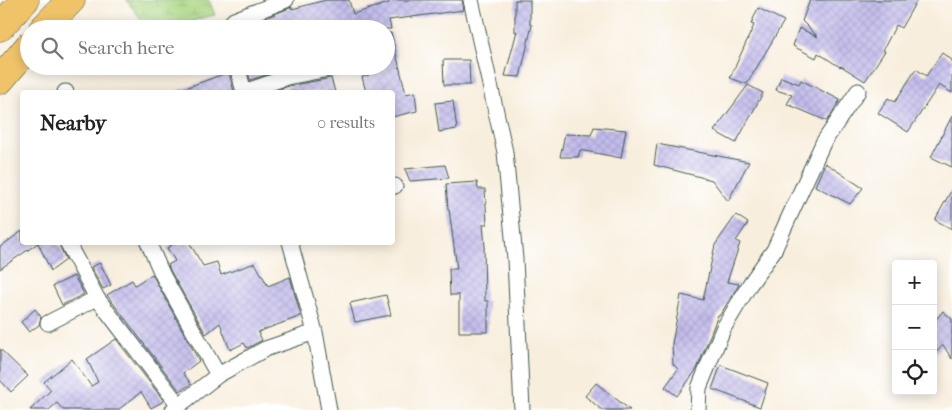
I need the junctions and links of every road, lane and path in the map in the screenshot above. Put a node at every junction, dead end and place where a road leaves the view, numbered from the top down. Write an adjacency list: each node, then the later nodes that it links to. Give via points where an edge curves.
1 (25, 0): 7 (highway)
2 (71, 0): 5 (highway)
3 (286, 0): 6 (street)
4 (471, 0): 24 (street, via 506,161 515,259)
5 (52, 20)
6 (234, 20)
7 (0, 27)
8 (20, 57): 11 (highway)
9 (239, 75): 12 (street)
10 (301, 75): 13 (street)
11 (0, 80)
12 (243, 90)
13 (250, 90)
14 (858, 91): 25 (street, via 823,143 774,250 723,329 699,388)
15 (69, 245): 18 (street)
16 (149, 245): 21 (street)
17 (291, 245): 20 (street)
18 (97, 298): 19 (street); 22 (street)
19 (48, 322)
20 (315, 332): 21 (street, via 265,349); 23 (street)
21 (218, 375): 22 (street)
22 (175, 407)
23 (329, 410)
24 (522, 410)
25 (698, 410)

